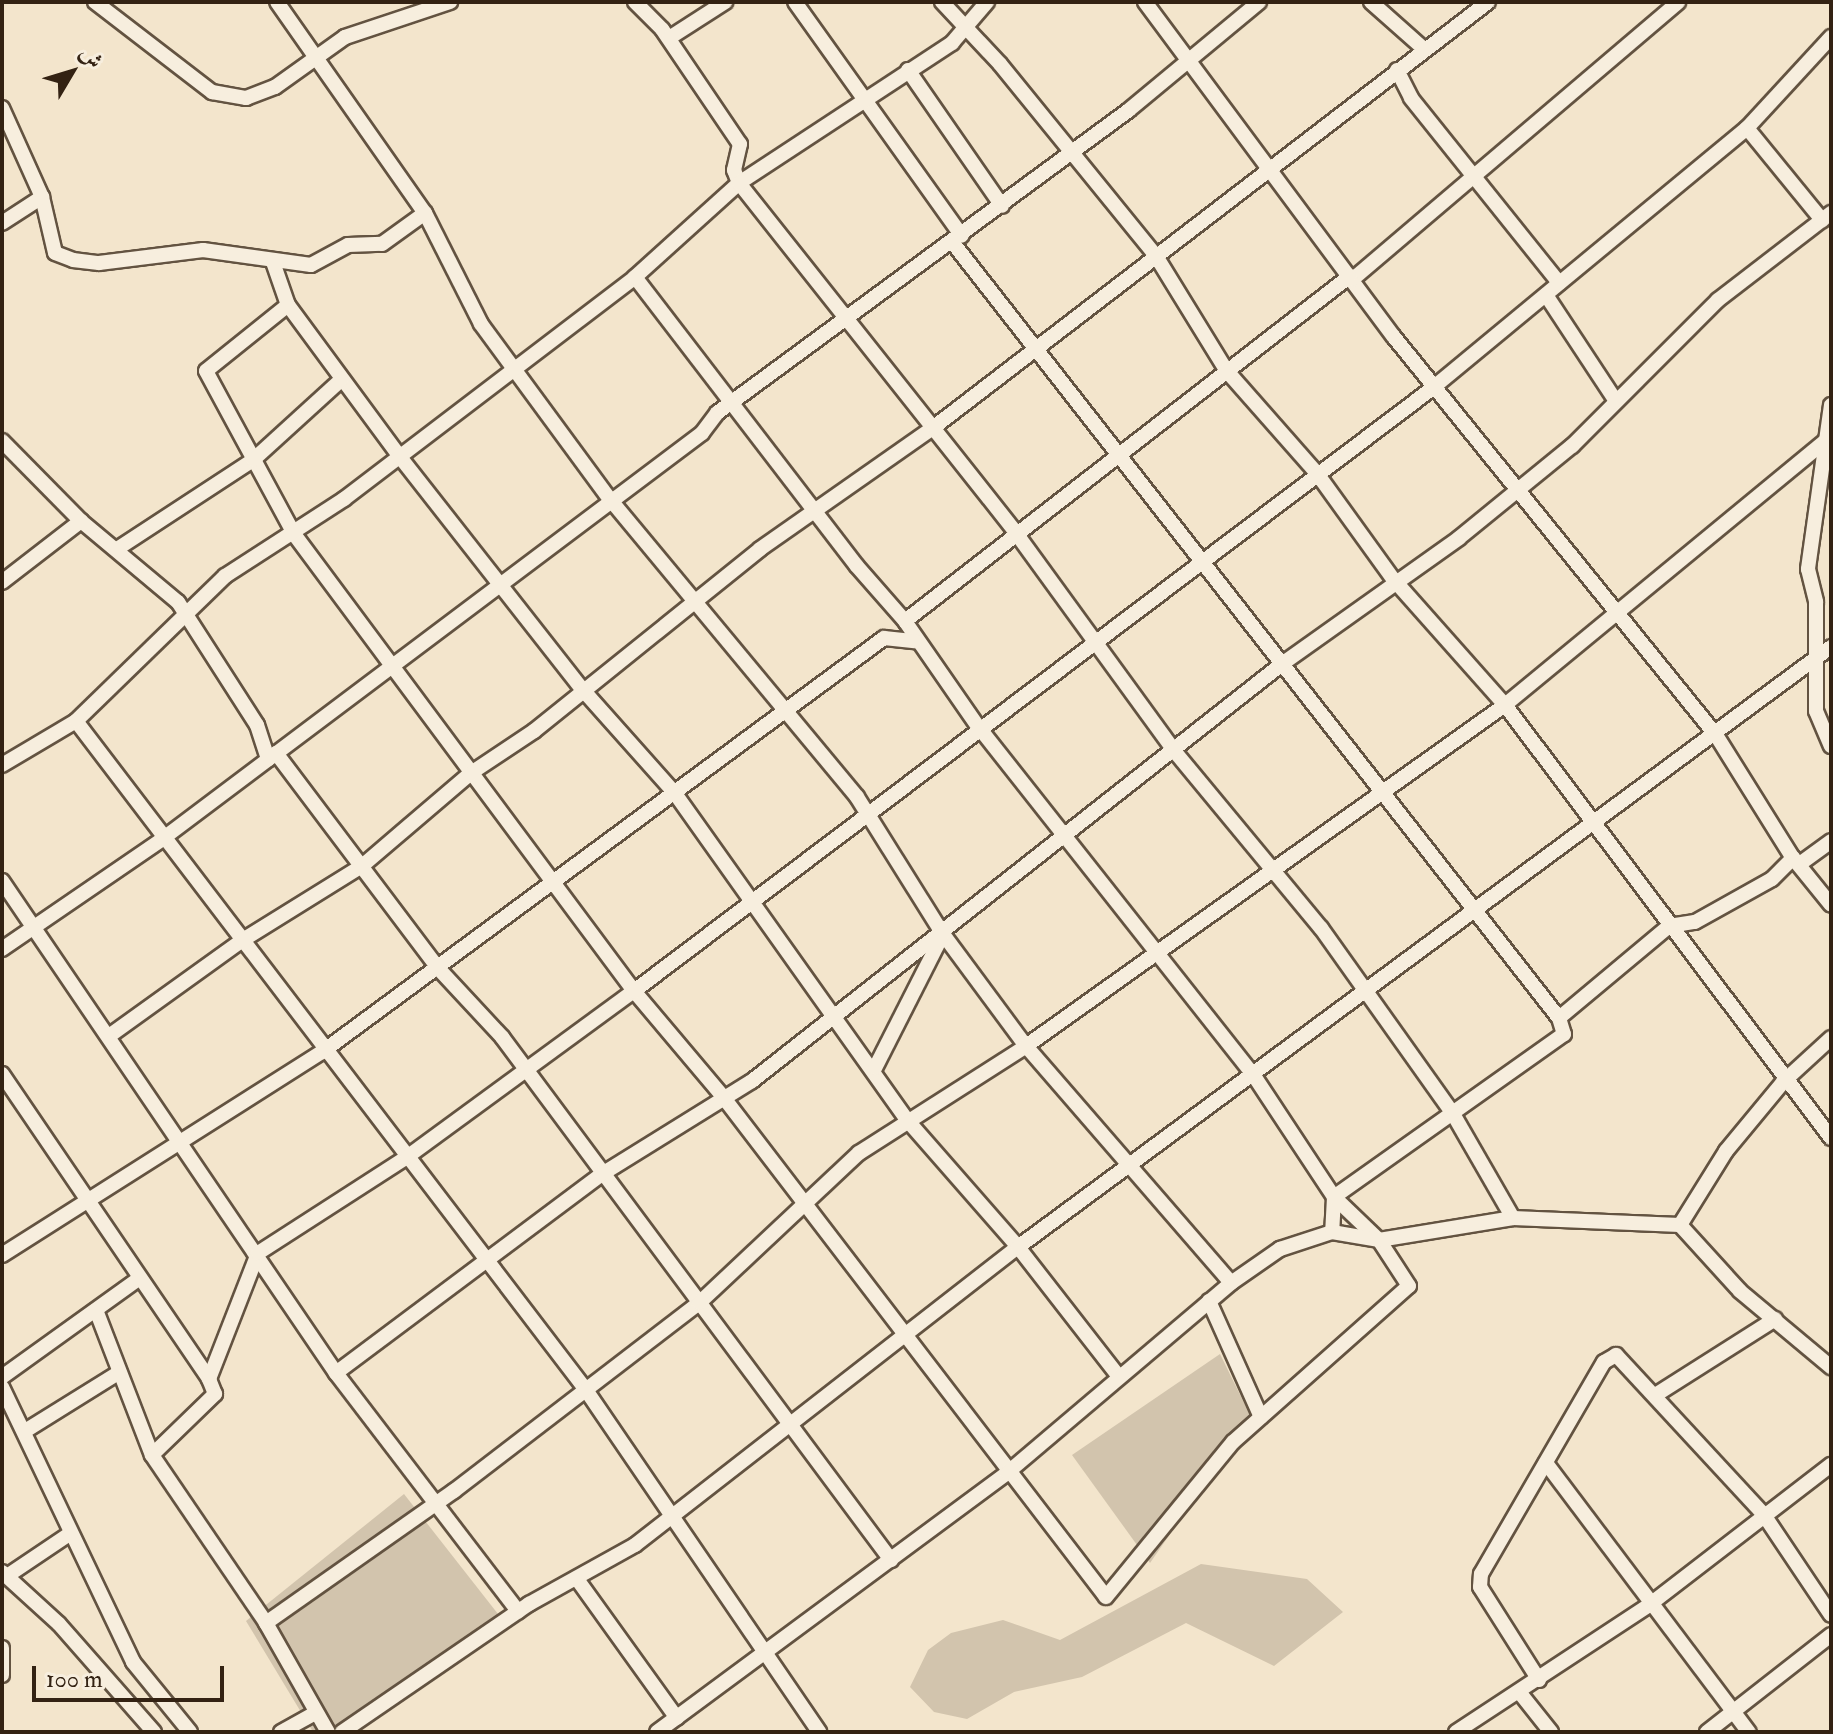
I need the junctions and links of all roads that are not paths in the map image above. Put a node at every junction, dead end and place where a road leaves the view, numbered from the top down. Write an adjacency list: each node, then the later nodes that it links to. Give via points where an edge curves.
1 (95, 2): 18 (street, via 125,30 225,96 246,98 275,87)
2 (277, 2): 18 (street)
3 (450, 2): 18 (street, via 427,15 345,37)
4 (635, 2): 16 (street)
5 (725, 2): 16 (street)
6 (795, 2): 22 (street)
7 (942, 2): 14 (street)
8 (987, 2): 14 (street)
9 (1145, 2): 19 (street)
10 (1259, 2): 19 (street)
11 (1371, 2): 17 (street)
12 (1488, 2): 17 (street)
13 (1678, 2): 27 (street)
14 (968, 26): 20 (street); 25 (street)
15 (1831, 37): 24 (street)
16 (669, 38): 28 (street, via 740,144 734,170)
17 (1424, 49): 21 (street)
18 (322, 57): 31 (street)
19 (1189, 63): 25 (street); 26 (street)
20 (908, 70): 22 (street); 30 (street)
21 (1397, 70): 26 (street); 27 (street, via 1411,98)
22 (861, 99): 28 (street); 34 (street)
23 (2, 108): 29 (street)
24 (1747, 128): 32 (street); 39 (street)
25 (1070, 153): 30 (street); 35 (street)
26 (1269, 168): 35 (street); 38 (street)
27 (1476, 176): 38 (street); 39 (street)
28 (739, 183): 37 (street); 42 (street)
29 (42, 197): 33 (street); 36 (street, via 55,253 73,260 99,263 203,250)
30 (1002, 206): 34 (street)
31 (425, 213): 36 (street, via 382,244 348,245 311,265); 44 (street, via 481,324)
32 (1826, 217): 48 (street, via 1718,300)
33 (2, 223)
34 (957, 240): 42 (street); 43 (street)
35 (1156, 256): 43 (street); 45 (street)
36 (273, 262): 41 (street)
37 (635, 277): 44 (street); 49 (street)
38 (1351, 277): 45 (street); 47 (street)
39 (1559, 283): 40 (street)
40 (1546, 295): 47 (street); 48 (street)
41 (288, 305): 46 (street); 56 (street, via 206,371)
42 (846, 323): 49 (street); 51 (street)
43 (1033, 350): 51 (street); 54 (street)
44 (512, 368): 55 (street); 59 (street)
45 (1226, 370): 54 (street); 57 (street)
46 (342, 379): 55 (street); 56 (street)
47 (1434, 387): 57 (street); 58 (street)
48 (1616, 401): 58 (street)
49 (729, 404): 59 (street, via 702,433); 60 (street)
50 (1831, 405): 52 (street)
51 (934, 427): 60 (street); 62 (street)
52 (1828, 437): 71 (street, via 1725,519); 75 (street, via 1808,569)
53 (2, 441): 61 (street)
54 (1117, 454): 62 (street); 65 (street)
55 (400, 457): 63 (street); 66 (street)
56 (253, 460): 63 (street); 64 (street)
57 (1316, 472): 65 (street); 67 (street)
58 (1518, 491): 67 (street); 71 (street)
59 (609, 498): 66 (street); 69 (street)
60 (817, 511): 69 (street); 72 (street)
61 (81, 521): 64 (street); 68 (street)
62 (1016, 533): 72 (street); 74 (street)
63 (294, 534): 70 (street, via 225,576); 77 (street)
64 (117, 549): 70 (street)
65 (1199, 559): 74 (street); 76 (street)
66 (498, 580): 77 (street); 78 (street)
67 (1394, 580): 76 (street); 79 (street)
68 (2, 582)
69 (692, 602): 78 (street); 80 (street)
70 (184, 611): 81 (street); 86 (street)
71 (1619, 616): 79 (street); 83 (street)
72 (905, 621): 73 (street)
73 (915, 641): 80 (street, via 884,638); 82 (street)
74 (1093, 641): 82 (street); 85 (street)
75 (1824, 651): 83 (street); 84 (street, via 1816,711)
76 (1282, 664): 85 (street); 90 (street)
77 (392, 665): 86 (street); 88 (street)
78 (583, 690): 88 (street); 89 (street)
79 (1505, 705): 90 (street); 92 (street)
80 (782, 713): 89 (street); 91 (street)
81 (76, 721): 87 (street); 94 (street)
82 (979, 728): 91 (street); 93 (street)
83 (1716, 735): 92 (street); 96 (street)
84 (1831, 746)
85 (1176, 753): 93 (street); 98 (street)
86 (272, 756): 94 (street); 97 (street)
87 (2, 765)
88 (471, 773): 97 (street); 100 (street)
89 (674, 792): 100 (street); 101 (street)
90 (1382, 792): 98 (street); 103 (street)
91 (866, 815): 101 (street); 106 (street)
92 (1592, 823): 103 (street); 104 (street)
93 (1066, 839): 106 (street); 109 (street)
94 (161, 840): 105 (street); 107 (street)
95 (1831, 841): 96 (street)
96 (1797, 861): 102 (street); 104 (street, via 1707,915)
97 (362, 866): 107 (street); 110 (street)
98 (1275, 868): 109 (street); 112 (street)
99 (2, 881): 105 (street)
100 (552, 882): 110 (street); 111 (street)
101 (751, 903): 111 (street); 113 (street)
102 (1831, 905)
103 (1473, 907): 112 (street); 114 (street)
104 (1669, 926): 114 (street); 123 (street)
105 (37, 927): 108 (street); 115 (street)
106 (943, 934): 113 (street); 117 (street); 119 (street)
107 (241, 941): 115 (street); 118 (street)
108 (2, 949)
109 (1155, 949): 117 (street); 122 (street)
110 (437, 967): 118 (street); 120 (street, via 502,1037)
111 (634, 991): 120 (street); 124 (street)
112 (1368, 993): 122 (street); 125 (street)
113 (833, 1016): 119 (street); 124 (street)
114 (1559, 1018): 125 (street, via 1564,1034)
115 (109, 1036): 128 (street)
116 (1831, 1038): 123 (street)
117 (1026, 1046): 126 (street); 130 (street)
118 (322, 1052): 128 (street); 129 (street)
119 (875, 1068): 126 (street)
120 (522, 1071): 129 (street); 131 (street)
121 (2, 1074): 133 (street)
122 (1255, 1077): 130 (street); 132 (street)
123 (1783, 1082): 127 (street); 136 (street, via 1726,1151)
124 (724, 1098): 131 (street); 134 (street)
125 (1452, 1112): 132 (street); 135 (street)
126 (907, 1120): 134 (street, via 859,1153); 139 (street)
127 (1831, 1138)
128 (181, 1146): 133 (street); 140 (street)
129 (407, 1157): 140 (street); 142 (street)
130 (1131, 1168): 139 (street); 144 (street)
131 (602, 1174): 142 (street); 146 (street)
132 (1334, 1197): 137 (street); 138 (street)
133 (84, 1203): 141 (street); 143 (street)
134 (805, 1209): 146 (street); 149 (street)
135 (1513, 1218): 136 (street); 138 (street)
136 (1680, 1225): 148 (street)
137 (1332, 1232): 138 (street); 144 (street, via 1280,1249)
138 (1379, 1240): 159 (street, via 1409,1286)
139 (1018, 1247): 149 (street); 153 (street)
140 (258, 1253): 152 (street); 155 (street)
141 (2, 1255)
142 (488, 1262): 152 (street); 157 (street)
143 (137, 1280): 147 (street); 155 (street)
144 (1231, 1283): 145 (street)
145 (1209, 1301): 153 (street); 159 (street)
146 (699, 1303): 157 (street); 160 (street)
147 (96, 1310): 151 (street); 154 (street)
148 (1775, 1319): 150 (street); 158 (street)
149 (906, 1338): 160 (street); 165 (street)
150 (1831, 1367)
151 (118, 1373): 161 (street); 162 (street)
152 (336, 1373): 166 (street)
153 (1117, 1374): 165 (street)
154 (2, 1377)
155 (209, 1379): 162 (street, via 215,1394)
156 (2, 1387): 161 (street)
157 (586, 1390): 166 (street); 167 (street)
158 (1657, 1394): 163 (street, via 1621,1356 1610,1357); 168 (street)
159 (1261, 1417): 165 (street, via 1212,1466 1106,1597)
160 (795, 1423): 167 (street); 170 (street)
161 (25, 1431): 169 (street)
162 (152, 1455): 176 (street)
163 (1546, 1463): 173 (street); 181 (street, via 1479,1585)
164 (1831, 1465): 168 (street)
165 (1007, 1473): 170 (street)
166 (434, 1505): 174 (street); 176 (street)
167 (673, 1513): 172 (street); 179 (street)
168 (1764, 1515): 173 (street); 175 (street)
169 (71, 1533): 171 (street); 182 (street)
170 (891, 1560): 179 (street)
171 (5, 1574): 184 (street, via 67,1632)
172 (577, 1579): 174 (street); 187 (street)
173 (1649, 1605): 181 (street); 185 (street)
174 (518, 1611): 192 (street)
175 (1831, 1615)
176 (266, 1623): 186 (street)
177 (1831, 1635): 185 (street)
178 (2, 1648): 180 (street)
179 (764, 1654): 187 (street); 194 (street)
180 (2, 1675)
181 (1539, 1680): 183 (street)
182 (148, 1683): 184 (street); 189 (street)
183 (1520, 1693): 195 (street); 196 (street)
184 (126, 1702): 188 (street)
185 (1735, 1712): 197 (street); 198 (street)
186 (315, 1713): 190 (street); 191 (street)
187 (677, 1718): 193 (street)
188 (154, 1732)
189 (190, 1732)
190 (281, 1732)
191 (328, 1732)
192 (342, 1732)
193 (657, 1732)
194 (819, 1732)
195 (1456, 1732)
196 (1551, 1732)
197 (1707, 1732)
198 (1749, 1732)

